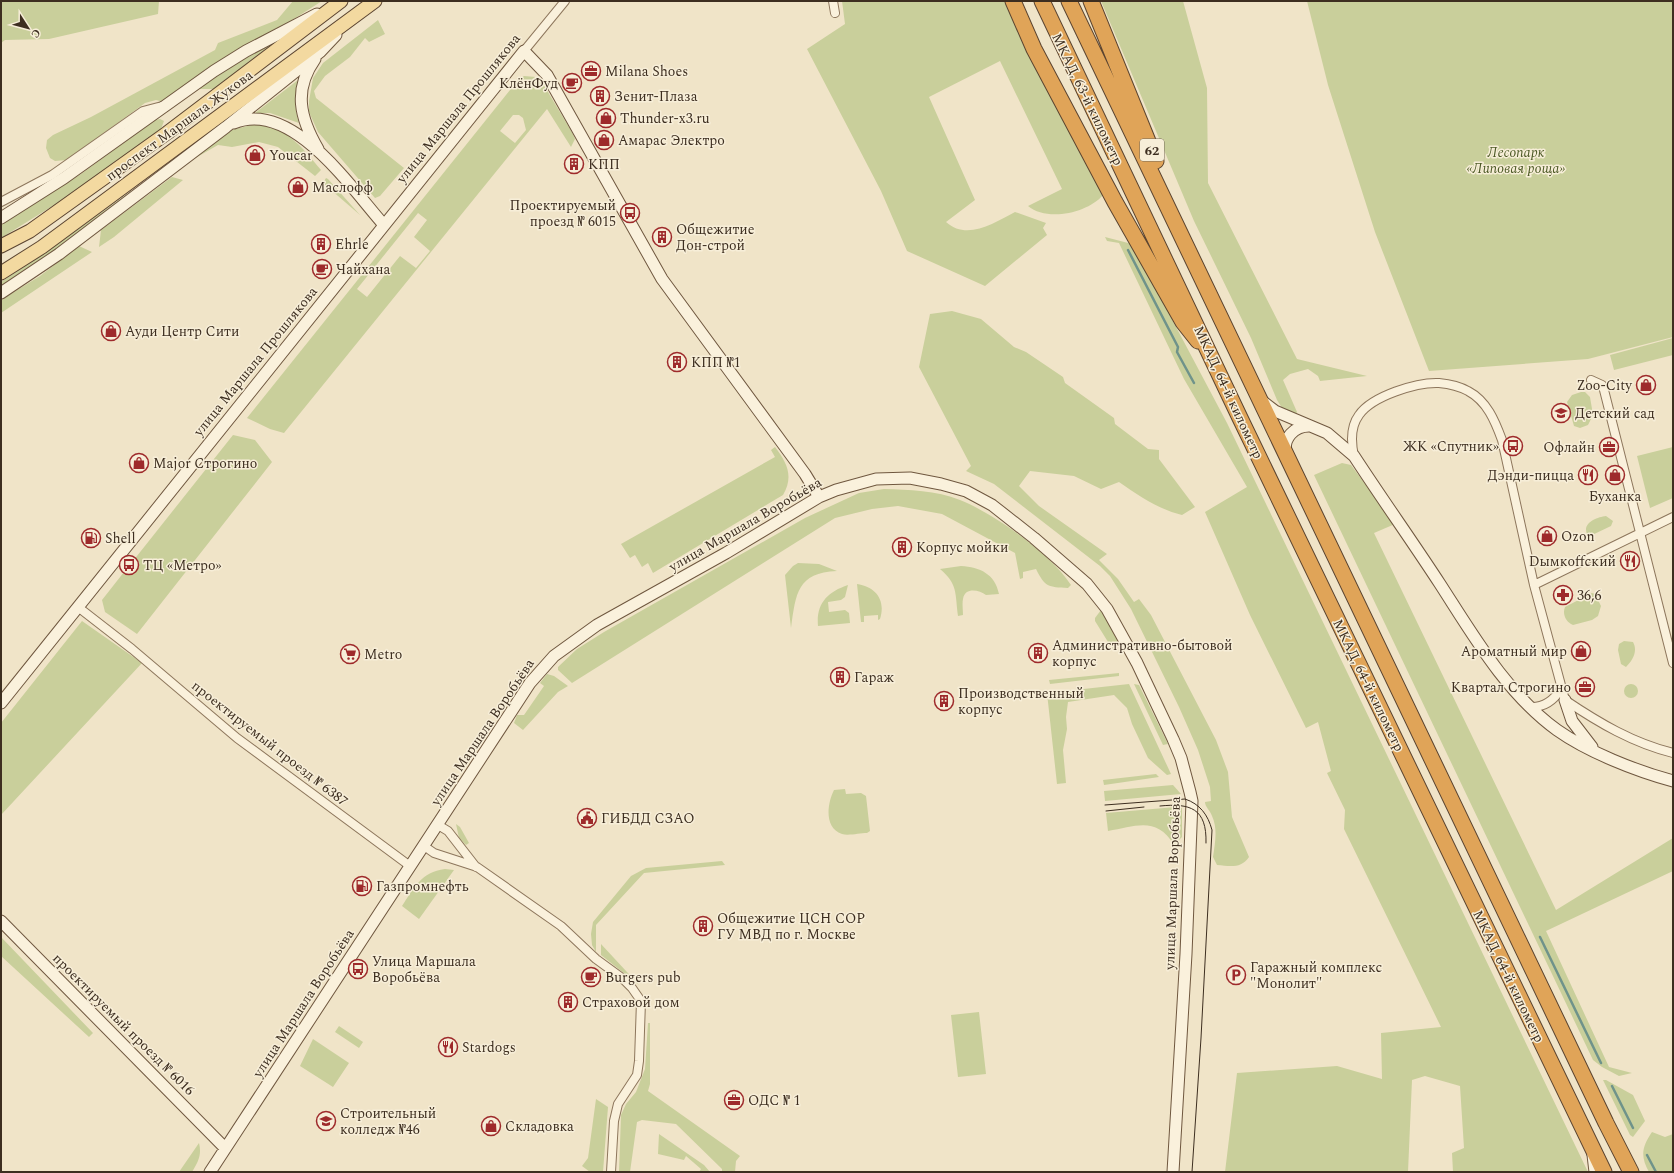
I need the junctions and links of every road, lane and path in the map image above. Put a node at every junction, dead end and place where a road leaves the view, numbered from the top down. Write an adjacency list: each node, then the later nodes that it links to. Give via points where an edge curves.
1 (341, 1): 13 (street, via 246,51); 21 (main road, проспект Маршала Жукова, via 152,144 30,231)
2 (375, 1): 10 (main road, проспект Маршала Жукова)
3 (565, 1): 11 (street, улица Маршала Прошлякова)
4 (833, 1): 9 (street)
5 (1013, 1): 25 (highway, via 1034,49 1182,322)
6 (1042, 1): 16 (highway, МКАД, 63-й километр)
7 (1069, 1): 18 (highway, МКАД, 63-й километр)
8 (1092, 1): 18 (highway, 62, via 1156,160)
9 (835, 13)
10 (353, 17): 12 (street); 22 (main road, проспект Маршала Жукова, via 42,247)
11 (524, 51): 20 (street, улица Маршала Прошлякова); 33 (street, via 547,75 662,279 805,474)
12 (320, 52): 14 (street); 15 (street, via 305,76 301,90 306,126)
13 (164, 106): 17 (street, via 143,111 52,176); 19 (street, via 64,178)
14 (226, 127): 15 (street, via 257,119 278,123); 24 (street, via 59,254)
15 (322, 154): 20 (street)
16 (1135, 196): 25 (highway, МКАД, 64-й километр)
17 (1, 202)
18 (1172, 216): 23 (highway, МКАД, 63-й километр)
19 (1, 218)
20 (384, 225): 37 (street, улица Маршала Прошлякова)
21 (1, 246)
22 (1, 273)
23 (1205, 286): 27 (highway, МКАД, 64-й километр)
24 (1, 293)
25 (1216, 364): 51 (highway, МКАД, 64-й километр)
26 (1591, 380): 35 (street, via 1602,385 1604,390)
27 (1258, 397): 28 (street, via 1275,411); 31 (highway, МКАД, 64-й километр)
28 (1309, 426): 30 (street, via 1327,433); 31 (street, via 1302,426 1291,433 1286,444)
29 (1352, 437): 30 (street); 32 (street); 36 (street, via 1359,415 1370,404 1389,394 1423,384 1455,386 1482,402 1497,425 1502,440)
30 (1339, 443): 32 (street)
31 (1287, 456): 58 (highway, МКАД, 64-й километр)
32 (1354, 456): 42 (street, via 1480,644 1516,691)
33 (819, 497): 46 (street, улица Маршала Воробьёва, via 726,553 597,625 559,651 530,683); 55 (street, улица Маршала Воробьёва, via 862,482 899,477 940,484 977,496 1034,538 1086,584 1114,619 1181,758 1192,801)
34 (1673, 517): 35 (street)
35 (1640, 533): 36 (street); 38 (street)
36 (1534, 585): 39 (street)
37 (78, 607): 41 (street, улица Маршала Прошлякова); 48 (street, проектируемый проезд № 6387, via 237,738)
38 (1673, 663)
39 (1561, 689): 40 (street); 42 (street, via 1545,705)
40 (1565, 700): 43 (street, via 1572,721); 44 (street, via 1625,736)
41 (1, 703)
42 (1532, 707): 43 (street, via 1556,729)
43 (1593, 749): 45 (street, via 1644,772)
44 (1673, 753)
45 (1673, 781)
46 (438, 825): 47 (street, улица Маршала Воробьёва); 49 (street, via 448,831)
47 (424, 846): 48 (street, улица Маршала Воробьёва); 49 (street, via 434,853)
48 (410, 866): 52 (street, улица Маршала Воробьёва)
49 (477, 867): 54 (street, via 561,926 596,959 622,978 641,1002 637,1075 618,1104 614,1121)
50 (1, 921): 52 (street, проектируемый проезд № 6016)
51 (1591, 1146): 56 (street); 57 (highway, МКАД, 64-й километр)
52 (225, 1148): 53 (street, улица Маршала Воробьёва)
53 (210, 1172)
54 (612, 1172)
55 (1173, 1172)
56 (1595, 1172)
57 (1604, 1172)
58 (1631, 1172)

